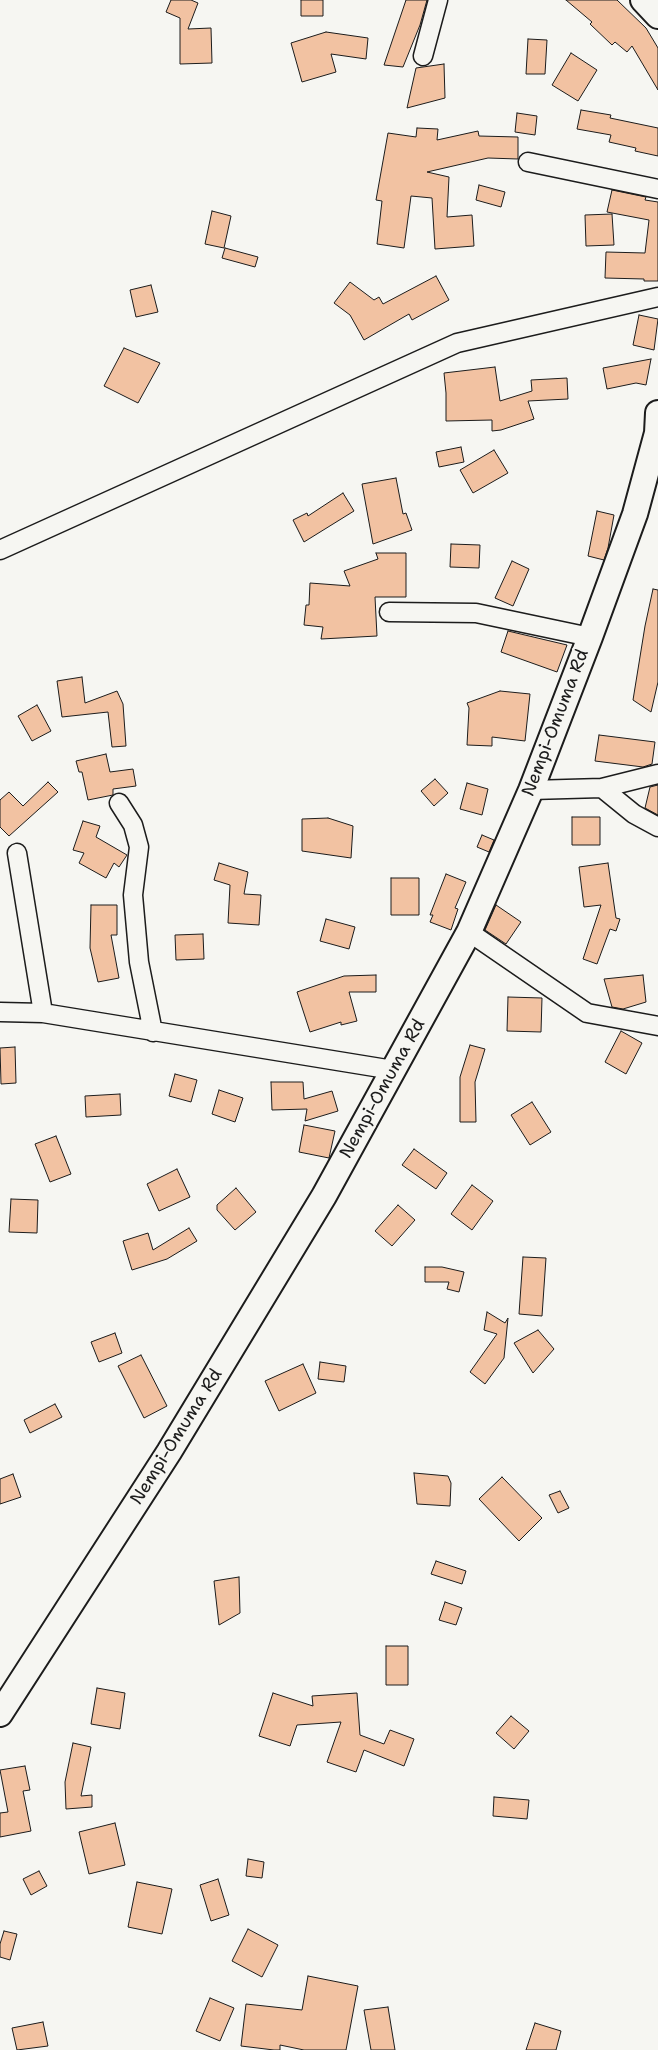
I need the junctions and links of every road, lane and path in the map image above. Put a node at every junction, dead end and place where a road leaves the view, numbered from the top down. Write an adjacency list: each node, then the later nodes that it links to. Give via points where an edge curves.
1 (438, 0): 4 (street)
2 (643, 0): 3 (street)
3 (658, 16)
4 (423, 56)
5 (528, 162): 6 (street)
6 (658, 189)
7 (658, 297): 10 (street, via 457,343)
8 (658, 412): 9 (street, Nempi-Omuma Rd)
9 (658, 433): 12 (street, Nempi-Omuma Rd, via 635,514)
10 (0, 550)
11 (388, 612): 12 (street, via 476,613)
12 (590, 637): 15 (street, Nempi-Omuma Rd)
13 (658, 774): 14 (street)
14 (602, 788): 15 (street); 17 (street, via 634,814)
15 (531, 790): 19 (street, Nempi-Omuma Rd)
16 (119, 803): 23 (street, via 133,825 139,847 133,895 140,962)
17 (658, 828)
18 (17, 853): 21 (street)
19 (469, 932): 22 (street, via 587,1013); 24 (street, Nempi-Omuma Rd)
20 (0, 1012): 21 (street)
21 (43, 1013): 23 (street)
22 (658, 1026)
23 (153, 1032): 24 (street)
24 (393, 1070): 25 (street, Nempi-Omuma Rd, via 324,1196 169,1452)
25 (0, 1714)

